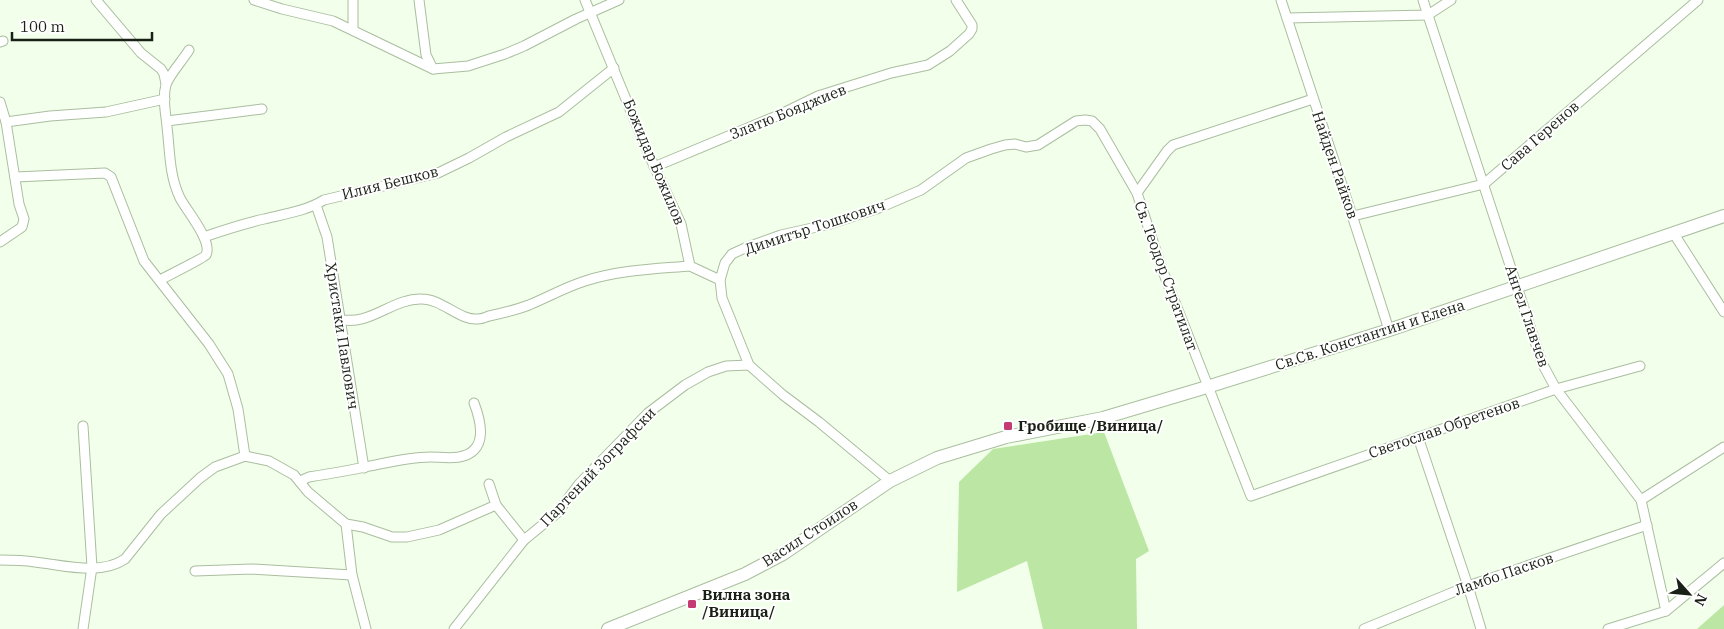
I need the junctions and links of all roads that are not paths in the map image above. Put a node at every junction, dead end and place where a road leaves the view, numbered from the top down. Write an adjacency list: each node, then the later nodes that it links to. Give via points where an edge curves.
1 (96, 0): 19 (street, via 160,69)
2 (254, 0): 15 (street)
3 (353, 0): 15 (street)
4 (419, 0): 17 (street, via 426,55)
5 (585, 0): 12 (street, Божидар Божилов)
6 (619, 0): 12 (street)
7 (956, 0): 26 (street, Златю Бояджиев, via 972,25 970,34 928,65 818,96)
8 (1281, 0): 14 (street, Найден Райков)
9 (1423, 0): 13 (street, Ангел Главчев)
10 (1451, 0): 13 (street)
11 (1698, 0): 28 (street, Сава Геренов)
12 (591, 12): 17 (street, via 505,54 468,66); 18 (street, Божидар Божилов)
13 (1428, 15): 14 (street); 28 (street, Ангел Главчев)
14 (1287, 18): 21 (street, Найден Райков)
15 (353, 29): 17 (street)
16 (189, 50): 19 (street)
17 (433, 68)
18 (614, 68): 26 (street, Божидар Божилов); 30 (street, Илия Бешков, via 559,112 438,173 324,200)
19 (166, 84): 20 (street)
20 (165, 99): 24 (street); 25 (street, via 106,112)
21 (1312, 99): 29 (street, Св. Теодор Стратилат, via 1173,145); 31 (street, Найден Райков)
22 (0, 102): 25 (street)
23 (262, 109): 24 (street)
24 (167, 121): 34 (street, via 175,184)
25 (6, 122): 27 (street)
26 (654, 167): 36 (street, Божидар Божилов, via 682,224)
27 (15, 177): 35 (street, via 24,219 22,227); 37 (street, via 109,174 144,261)
28 (1484, 184): 31 (street, Сава Геренов); 39 (street, Ангел Главчев)
29 (1137, 193): 38 (street, Димитър Тошкович, via 1100,129 1092,122 1076,121 1038,145 1005,145 966,158 921,190 879,208 745,248 732,254 724,263); 45 (street, Св. Теодор Стратилат)
30 (316, 205): 34 (street, Илия Бешков); 41 (street, Христаки Павлович, via 327,237)
31 (1353, 216): 42 (street, Найден Райков)
32 (1724, 216): 33 (street, Св.Св. Константин и Елена)
33 (1674, 234): 39 (street, Св.Св. Константин и Елена); 40 (street)
34 (204, 237): 37 (street, via 208,247 202,259)
35 (0, 242)
36 (690, 266): 38 (street); 41 (street, via 626,271 584,281 527,306 479,319 422,299 400,302 359,320)
37 (160, 280): 52 (street, via 228,374 238,409)
38 (720, 280): 43 (street, via 722,298)
39 (1516, 287): 42 (street, Св.Св. Константин и Елена); 46 (street, Ангел Главчев, via 1542,363)
40 (1724, 312)
41 (339, 320): 53 (street, Христаки Павлович)
42 (1389, 330): 45 (street, Св.Св. Константин и Елена)
43 (749, 365): 54 (street); 62 (street, Партений Зографски, via 726,366 708,372 665,400 634,426 579,484 557,513)
44 (1640, 366): 46 (street, Светослав Обретенов)
45 (1207, 388): 49 (street, Св.Св. Константин и Елена, via 1104,418); 57 (street, Св. Теодор Стратилат)
46 (1556, 389): 50 (street, Светослав Обретенов); 58 (street, Ангел Главчев)
47 (474, 402): 53 (street, via 480,429 479,441 472,452 458,457 429,457)
48 (83, 426): 65 (street)
49 (1011, 436): 54 (street, Васил Стоилов, via 937,458)
50 (1418, 437): 57 (street, Светослав Обретенов); 68 (street)
51 (1724, 447): 58 (street)
52 (245, 456): 55 (street, via 270,461); 65 (street, via 215,467 200,478 161,514 125,559 114,565)
53 (364, 468): 55 (street)
54 (890, 480): 73 (street, Васил Стоилов, via 783,554 745,574)
55 (300, 481): 60 (street, via 308,492)
56 (488, 484): 59 (street)
57 (1251, 496)
58 (1641, 500): 61 (street, Ангел Главчев)
59 (496, 505): 60 (street, via 439,530 407,537 392,537); 62 (street)
60 (346, 524): 67 (street)
61 (1647, 525): 68 (street, Ламбо Пасков); 69 (street, Ангел Главчев)
62 (524, 540): 72 (street, Партений Зографски)
63 (0, 560): 65 (street)
64 (1724, 563): 69 (street)
65 (92, 568): 70 (street)
66 (195, 571): 67 (street, via 252,569)
67 (352, 575): 71 (street)
68 (1468, 586): 74 (street, Ламбо Пасков); 75 (street)
69 (1666, 611): 76 (street)
70 (83, 629)
71 (366, 629)
72 (454, 629)
73 (608, 629)
74 (1364, 629)
75 (1480, 629)
76 (1608, 629)

